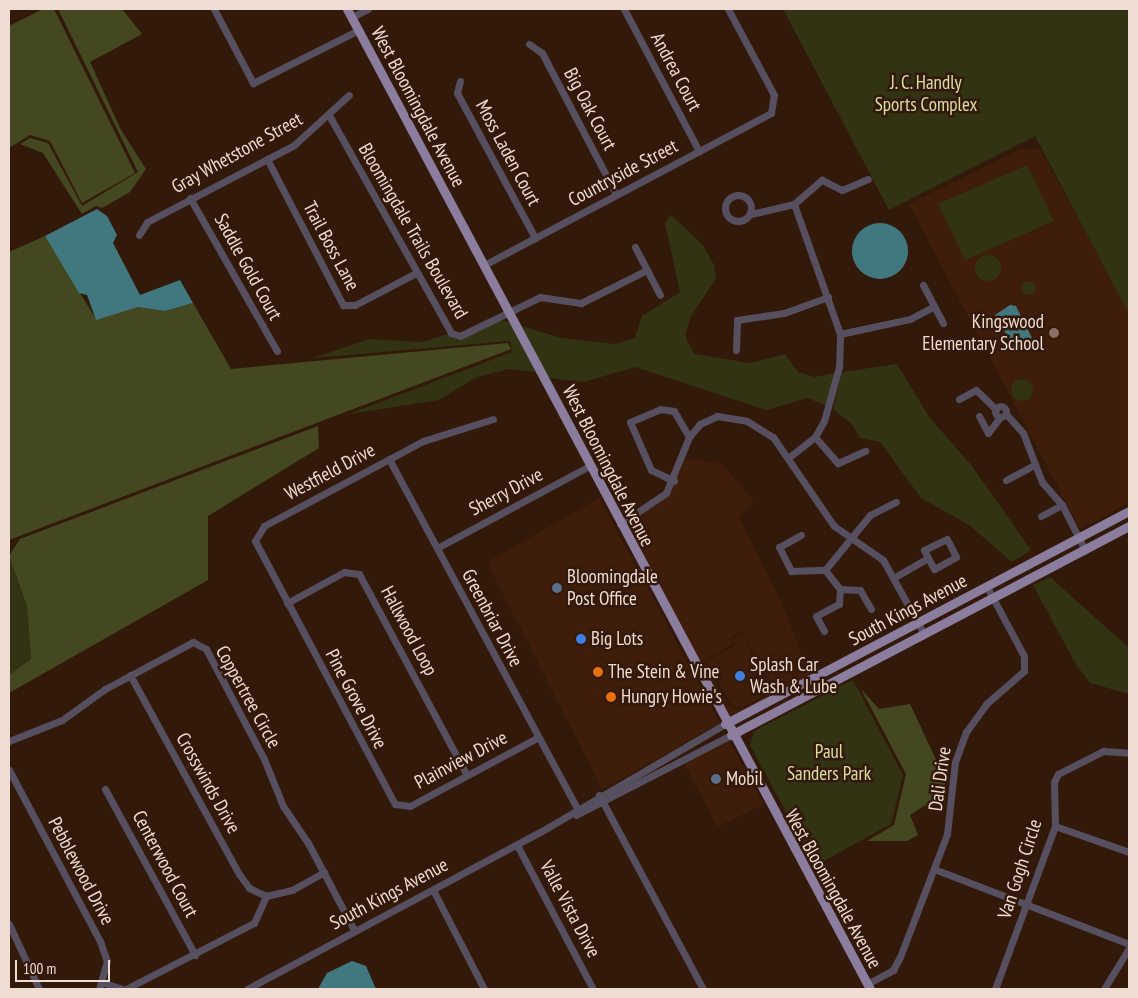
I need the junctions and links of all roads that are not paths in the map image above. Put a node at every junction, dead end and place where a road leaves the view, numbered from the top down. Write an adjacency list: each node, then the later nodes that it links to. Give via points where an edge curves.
1 (214, 9): 7 (street, via 253,83)
2 (348, 9): 6 (main road, West Bloomingdale Avenue)
3 (368, 9): 6 (street)
4 (624, 9): 12 (street, Andrea Court)
5 (728, 9): 12 (street, Countryside Street, via 774,95 775,106)
6 (352, 17): 7 (main road, West Bloomingdale Avenue)
7 (359, 30): 22 (main road, West Bloomingdale Avenue)
8 (529, 44): 15 (street, Big Oak Court, via 542,53)
9 (460, 81): 20 (street, Moss Laden Court, via 457,93)
10 (349, 95): 11 (street, Gray Whetstone Street)
11 (330, 116): 13 (street, Gray Whetstone Street); 24 (street, Bloomingdale Trails Boulevard)
12 (699, 151): 15 (street, Countryside Street)
13 (267, 159): 16 (street, Gray Whetstone Street); 24 (street, Trail Boss Lane, via 343,305 354,305)
14 (868, 179): 17 (street, via 842,190 822,180)
15 (616, 194): 20 (street, Countryside Street)
16 (190, 198): 19 (street, Gray Whetstone Street, via 146,222); 33 (street, Saddle Gold Court)
17 (794, 204): 18 (street); 27 (street)
18 (750, 214)
19 (139, 236)
20 (535, 238): 22 (street, Countryside Street)
21 (635, 247): 23 (street)
22 (484, 266): 29 (main road, West Bloomingdale Avenue)
23 (647, 270): 26 (street); 29 (street, Bloomingdale Trails Boulevard, via 581,303 540,297)
24 (414, 274): 29 (street, Bloomingdale Trails Boulevard, via 451,333 460,336)
25 (923, 285): 28 (street)
26 (660, 295)
27 (828, 297): 31 (street); 32 (street, via 784,313 737,320)
28 (934, 306): 30 (street); 31 (street, via 910,319)
29 (510, 312): 44 (main road, West Bloomingdale Avenue)
30 (943, 323)
31 (840, 334): 39 (street, via 832,399)
32 (736, 350)
33 (276, 351)
34 (959, 399): 36 (street, via 976,390)
35 (979, 416): 36 (street, via 988,433)
36 (1003, 416): 43 (street, via 1023,433)
37 (494, 419): 42 (street, Westfield Drive, via 423,441)
38 (689, 437): 41 (street, via 700,424 717,416 747,421 773,437); 46 (street); 46 (street, via 674,411 660,409 630,422 651,470)
39 (815, 437): 40 (street, via 838,463); 41 (street)
40 (865, 451)
41 (788, 458): 54 (street, via 814,502)
42 (389, 459): 56 (street, Greenbriar Drive); 64 (street, Westfield Drive, via 258,531 256,545)
43 (1034, 465): 45 (street); 48 (street)
44 (591, 466): 51 (main road, West Bloomingdale Avenue); 56 (street, Sherry Drive)
45 (1006, 480)
46 (674, 481): 51 (street, via 658,501)
47 (896, 502): 54 (street, via 870,515)
48 (1062, 505): 50 (street); 55 (street)
49 (1129, 511): 55 (main road, South Kings Avenue)
50 (1041, 516)
51 (620, 524): 70 (main road, West Bloomingdale Avenue)
52 (1129, 526): 57 (main road, South Kings Avenue)
53 (801, 535): 59 (street, via 780,547 791,571)
54 (850, 538): 59 (street); 60 (street, via 883,560)
55 (1079, 538): 57 (street); 61 (main road, South Kings Avenue)
56 (437, 548): 72 (street, Greenbriar Drive)
57 (1085, 550): 63 (main road, South Kings Avenue)
58 (928, 558): 58 (street, via 924,550 947,539 956,557 934,569); 60 (street)
59 (825, 570): 62 (street)
60 (895, 577): 66 (street)
61 (987, 587): 63 (street, Dali Drive); 66 (main road, South Kings Avenue)
62 (840, 589): 65 (street, via 860,590); 67 (street, via 839,604 816,616)
63 (993, 598): 68 (main road, South Kings Avenue); 84 (street, Dali Drive, via 1024,656 1025,669 1017,682 986,704 966,732 955,762 949,829)
64 (287, 603): 76 (street, Hallwood Loop, via 344,572 359,574); 79 (street, Pine Grove Drive, via 392,801)
65 (871, 609)
66 (919, 623): 68 (street); 70 (main road, South Kings Avenue)
67 (824, 631)
68 (924, 634): 71 (main road, South Kings Avenue)
69 (130, 675): 73 (street, Coppertree Circle, via 62,720); 85 (street, Coppertree Circle, via 193,642 206,649 264,758 283,806); 87 (street, Crosswinds Drive, via 239,874 249,888)
70 (725, 724): 71 (main road, West Bloomingdale Avenue); 78 (street, South Kings Avenue)
71 (731, 735): 78 (street, South Kings Avenue); 95 (main road, West Bloomingdale Avenue)
72 (536, 738): 76 (street, Plainview Drive); 80 (street, Greenbriar Drive)
73 (9, 741)
74 (1129, 753): 81 (street, Van Gogh Circle, via 1103,751 1058,774 1054,782)
75 (9, 770): 94 (street, Pebblewood Drive, via 100,941 107,961)
76 (467, 775): 79 (street, Plainview Drive)
77 (105, 788): 93 (street, Centerwood Court)
78 (601, 798): 80 (street, South Kings Avenue); 103 (street)
79 (400, 807)
80 (577, 812): 82 (street, South Kings Avenue)
81 (1055, 826): 83 (street); 88 (street, Van Gogh Circle)
82 (517, 845): 86 (street, South Kings Avenue); 102 (street, Valle Vista Drive)
83 (1129, 852)
84 (934, 869): 88 (street); 95 (street, Dali Drive, via 897,965)
85 (324, 872): 87 (street, via 292,890); 90 (street, Coppertree Circle)
86 (433, 890): 90 (street, South Kings Avenue); 101 (street)
87 (266, 896): 93 (street, via 254,923)
88 (1027, 903): 91 (street); 104 (street, Van Gogh Circle)
89 (9, 924): 96 (street)
90 (354, 930): 100 (street, South Kings Avenue)
91 (1129, 944)
92 (1129, 948): 105 (street)
93 (196, 955): 99 (street)
94 (104, 983): 97 (street); 98 (street)
95 (868, 987)
96 (39, 989)
97 (99, 989)
98 (122, 989)
99 (126, 989)
100 (247, 989)
101 (484, 989)
102 (593, 989)
103 (703, 989)
104 (995, 989)
105 (1104, 989)

